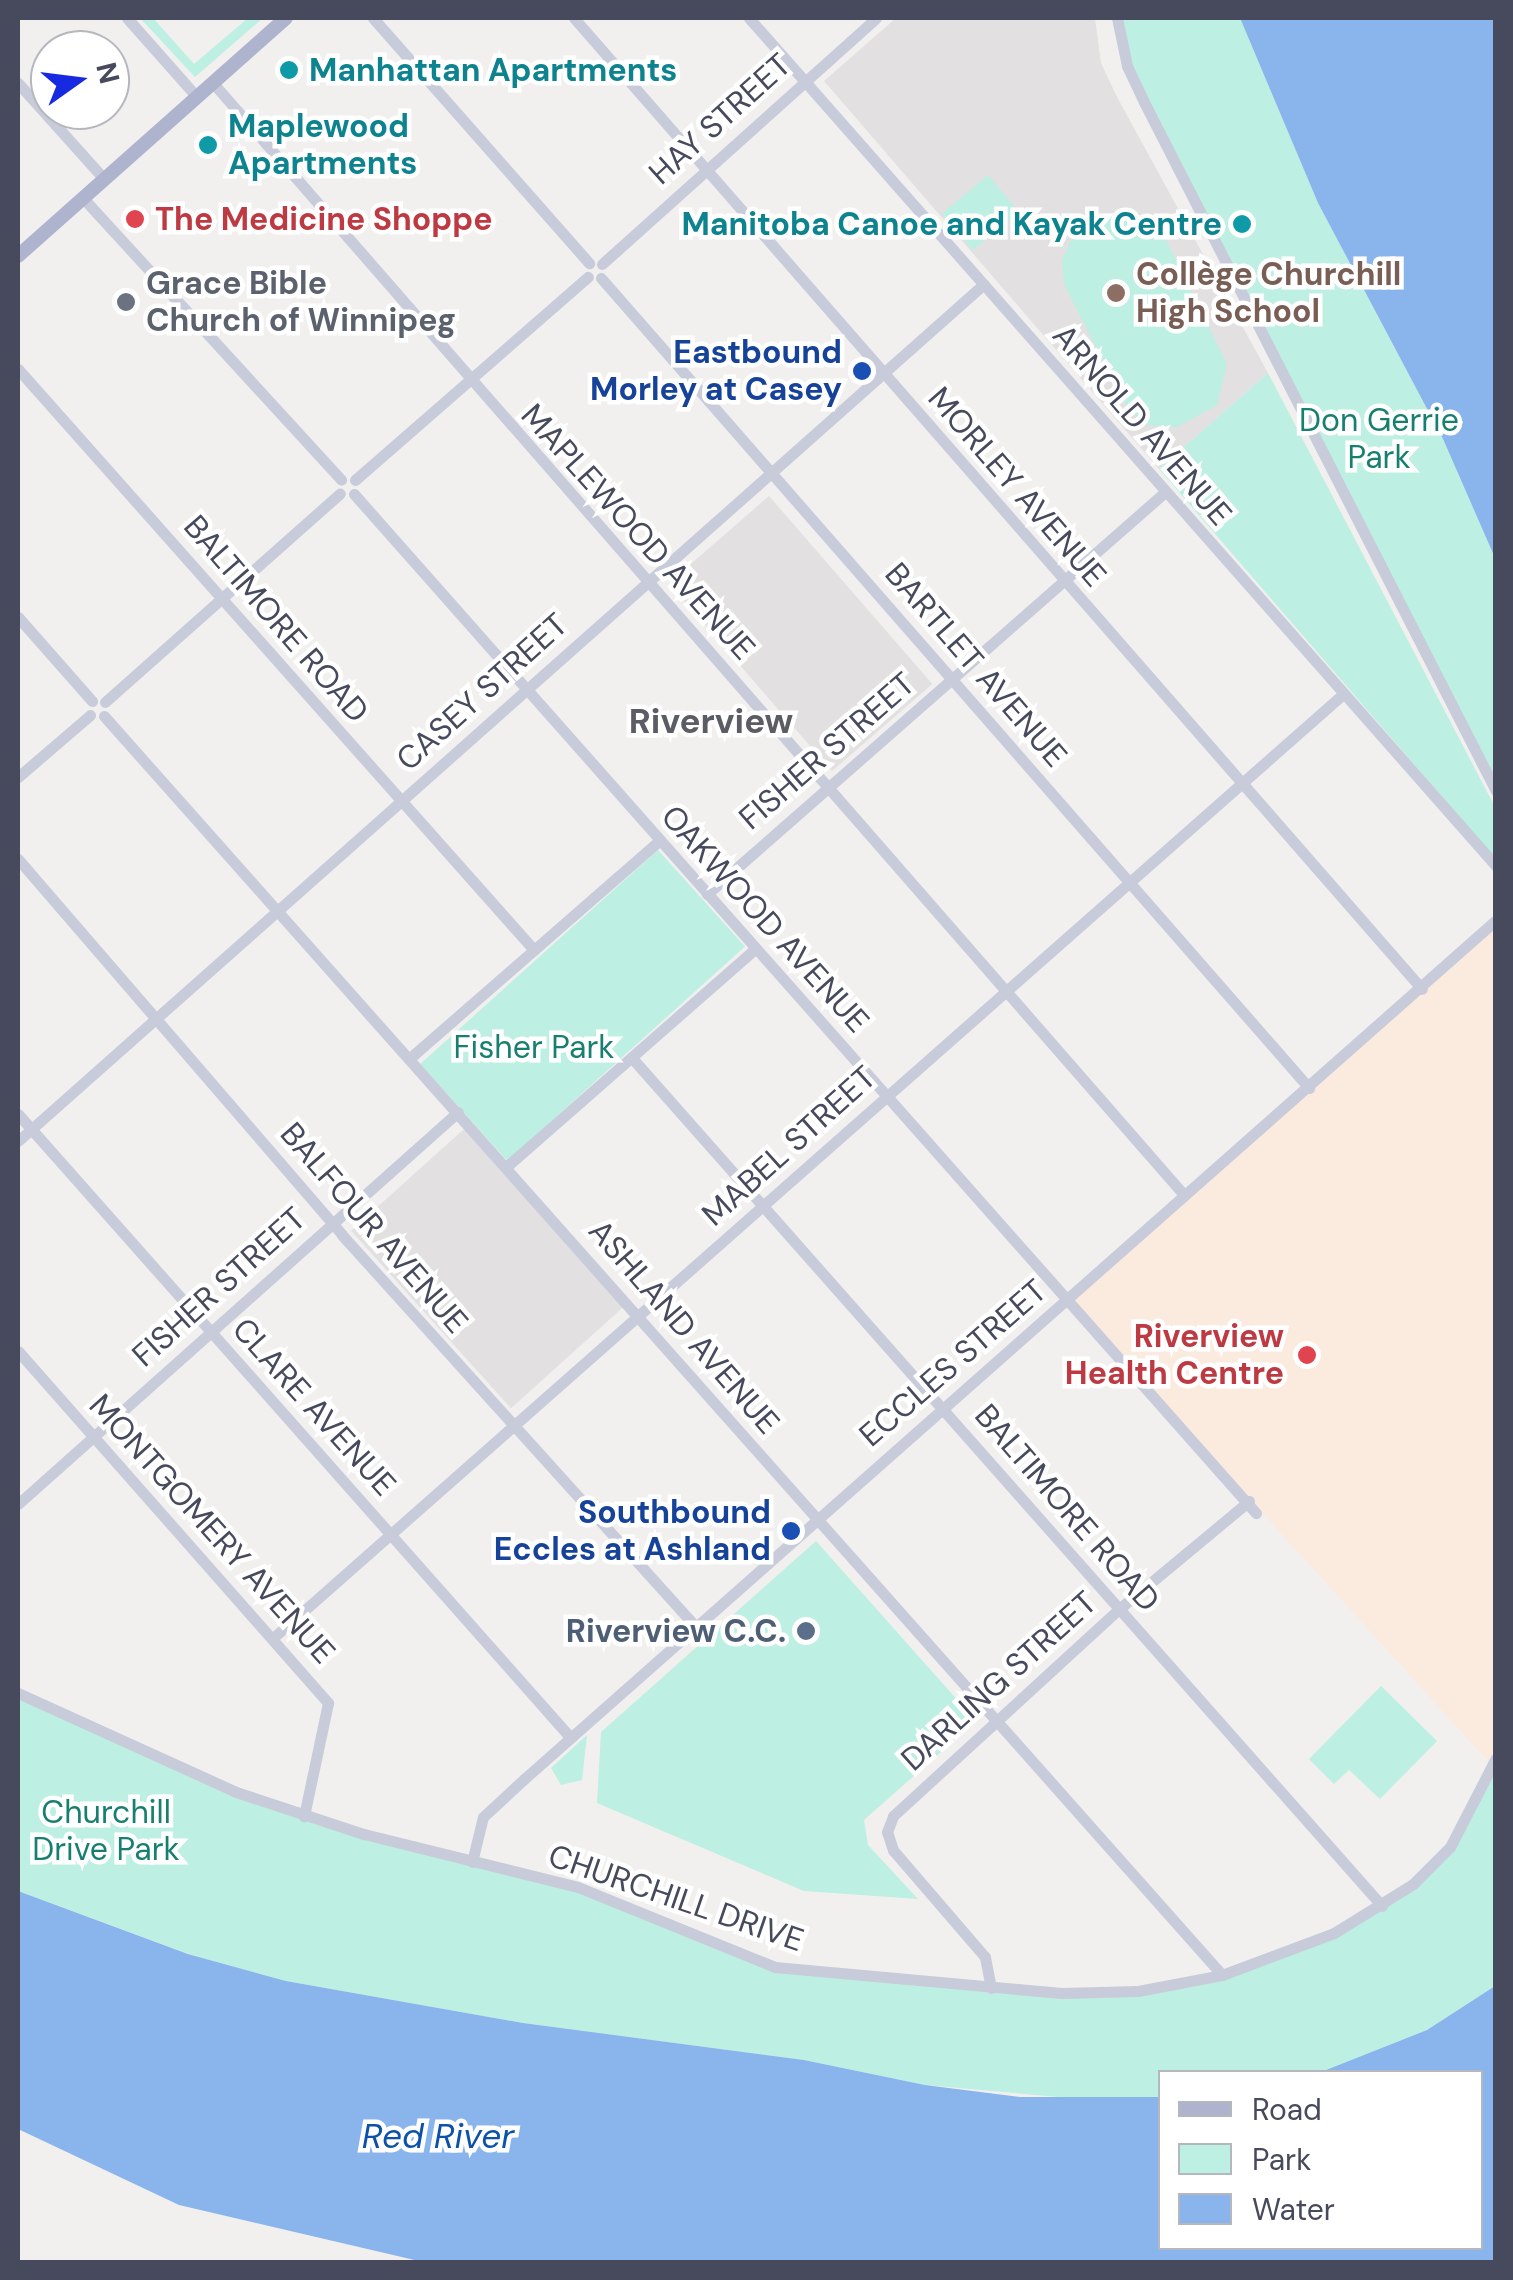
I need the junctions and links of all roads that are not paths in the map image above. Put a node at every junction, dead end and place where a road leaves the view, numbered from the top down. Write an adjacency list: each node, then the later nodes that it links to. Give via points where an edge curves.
1 (127, 18): 11 (street)
2 (286, 18): 10 (main road)
3 (373, 18): 16 (street, BARTLET AVENUE)
4 (574, 18): 12 (street, MORLEY AVENUE)
5 (749, 18): 8 (street, ARNOLD AVENUE)
6 (876, 18): 8 (street, HAY STREET)
7 (1117, 18): 35 (street, via 1145,104)
8 (804, 80): 12 (street, HAY STREET); 17 (street, ARNOLD AVENUE)
9 (18, 82): 13 (street)
10 (213, 83): 11 (main road); 20 (street, MAPLEWOOD AVENUE)
11 (197, 97): 13 (main road)
12 (705, 170): 16 (street, HAY STREET); 19 (street, MORLEY AVENUE)
13 (104, 179): 14 (main road)
14 (84, 198): 15 (main road); 22 (street, OAKWOOD AVENUE)
15 (18, 256)
16 (595, 270): 20 (street, HAY STREET); 21 (street, BARTLET AVENUE)
17 (984, 284): 19 (street, CASEY STREET); 23 (street, ARNOLD AVENUE)
18 (18, 369): 26 (street, BALTIMORE ROAD)
19 (883, 373): 21 (street, CASEY STREET); 25 (street, MORLEY AVENUE)
20 (467, 382): 22 (street, HAY STREET); 24 (street, MAPLEWOOD AVENUE)
21 (770, 472): 24 (street, CASEY STREET); 28 (street, BARTLET AVENUE)
22 (348, 486): 26 (street, HAY STREET); 29 (street, OAKWOOD AVENUE)
23 (1164, 493): 25 (street, FISHER STREET); 30 (street, ARNOLD AVENUE)
24 (646, 582): 29 (street, CASEY STREET); 34 (street, MAPLEWOOD AVENUE)
25 (1062, 582): 28 (street, FISHER STREET); 33 (street, MORLEY AVENUE)
26 (222, 600): 31 (street, HAY STREET); 36 (street, BALTIMORE ROAD)
27 (18, 617): 31 (street, ASHLAND AVENUE)
28 (952, 679): 34 (street, FISHER STREET); 40 (street, BARTLET AVENUE)
29 (527, 690): 36 (street, CASEY STREET); 37 (street, OAKWOOD AVENUE)
30 (1342, 695): 33 (street, MABEL STREET); 39 (street, ARNOLD AVENUE)
31 (98, 708): 32 (street, HAY STREET); 42 (street, ASHLAND AVENUE)
32 (18, 777)
33 (1240, 785): 40 (street, MABEL STREET); 46 (street, MORLEY AVENUE)
34 (825, 786): 41 (street, FISHER STREET); 47 (street, MAPLEWOOD AVENUE)
35 (1496, 791)
36 (401, 802): 42 (street, CASEY STREET); 45 (street, BALTIMORE ROAD)
37 (659, 841): 41 (street, OAKWOOD AVENUE); 45 (street)
38 (18, 860): 48 (street, BALFOUR AVENUE)
39 (1496, 866)
40 (1129, 883): 47 (street, MABEL STREET); 51 (street, BARTLET AVENUE)
41 (707, 894): 44 (street, OAKWOOD AVENUE)
42 (278, 910): 48 (street, CASEY STREET); 49 (street, ASHLAND AVENUE)
43 (1496, 920): 46 (street, ECCLES STREET)
44 (755, 948): 50 (street); 52 (street, OAKWOOD AVENUE)
45 (534, 950): 49 (street)
46 (1422, 989): 51 (street, ECCLES STREET)
47 (1005, 990): 52 (street, MABEL STREET); 58 (street, MAPLEWOOD AVENUE)
48 (156, 1017): 55 (street, CASEY STREET); 60 (street, BALFOUR AVENUE)
49 (410, 1058): 53 (street, ASHLAND AVENUE)
50 (632, 1058): 57 (street); 59 (street, BALTIMORE ROAD)
51 (1309, 1088): 58 (street, ECCLES STREET)
52 (885, 1096): 59 (street, MABEL STREET); 61 (street, OAKWOOD AVENUE)
53 (458, 1112): 57 (street, ASHLAND AVENUE); 60 (street, FISHER STREET)
54 (18, 1114): 55 (street, CLARE AVENUE)
55 (30, 1129): 56 (street, CASEY STREET); 63 (street, CLARE AVENUE)
56 (18, 1141)
57 (506, 1167): 62 (street, ASHLAND AVENUE)
58 (1184, 1195): 61 (street, ECCLES STREET)
59 (762, 1206): 62 (street, MABEL STREET); 65 (street, BALTIMORE ROAD)
60 (332, 1223): 63 (street, FISHER STREET); 66 (street, BALFOUR AVENUE)
61 (1069, 1300): 65 (street, ECCLES STREET); 69 (street, OAKWOOD AVENUE)
62 (638, 1316): 66 (street, MABEL STREET); 70 (street, ASHLAND AVENUE)
63 (211, 1333): 67 (street, FISHER STREET); 71 (street, CLARE AVENUE)
64 (18, 1351): 67 (street, MONTGOMERY AVENUE)
65 (942, 1408): 70 (street, ECCLES STREET); 72 (street, BALTIMORE ROAD)
66 (513, 1427): 71 (street, MABEL STREET); 73 (street, BALFOUR AVENUE)
67 (94, 1437): 68 (street, FISHER STREET); 74 (street, MONTGOMERY AVENUE)
68 (18, 1504)
69 (1253, 1507): 72 (street, DARLING STREET)
70 (818, 1519): 73 (street, ECCLES STREET); 76 (street, ASHLAND AVENUE)
71 (391, 1534): 74 (street, MABEL STREET); 77 (street, CLARE AVENUE)
72 (1119, 1609): 76 (street, DARLING STREET); 81 (street, BALTIMORE ROAD)
73 (696, 1626): 77 (street, ECCLES STREET)
74 (273, 1638): 79 (street, MONTGOMERY AVENUE, via 330,1712)
75 (18, 1692): 79 (street, CHURCHILL DRIVE, via 175,1767)
76 (997, 1721): 82 (street, ASHLAND AVENUE); 83 (street, DARLING STREET, via 893,1816 887,1832 892,1850 985,1957)
77 (570, 1737): 80 (street, ECCLES STREET, via 484,1817)
78 (1496, 1758): 81 (street, CHURCHILL DRIVE, via 1450,1847)
79 (304, 1816): 80 (street, CHURCHILL DRIVE)
80 (472, 1862): 83 (street, CHURCHILL DRIVE, via 604,1896 775,1967)
81 (1382, 1906): 82 (street, CHURCHILL DRIVE, via 1297,1950)
82 (1222, 1975): 83 (street, CHURCHILL DRIVE, via 1110,1993)
83 (992, 1988)

